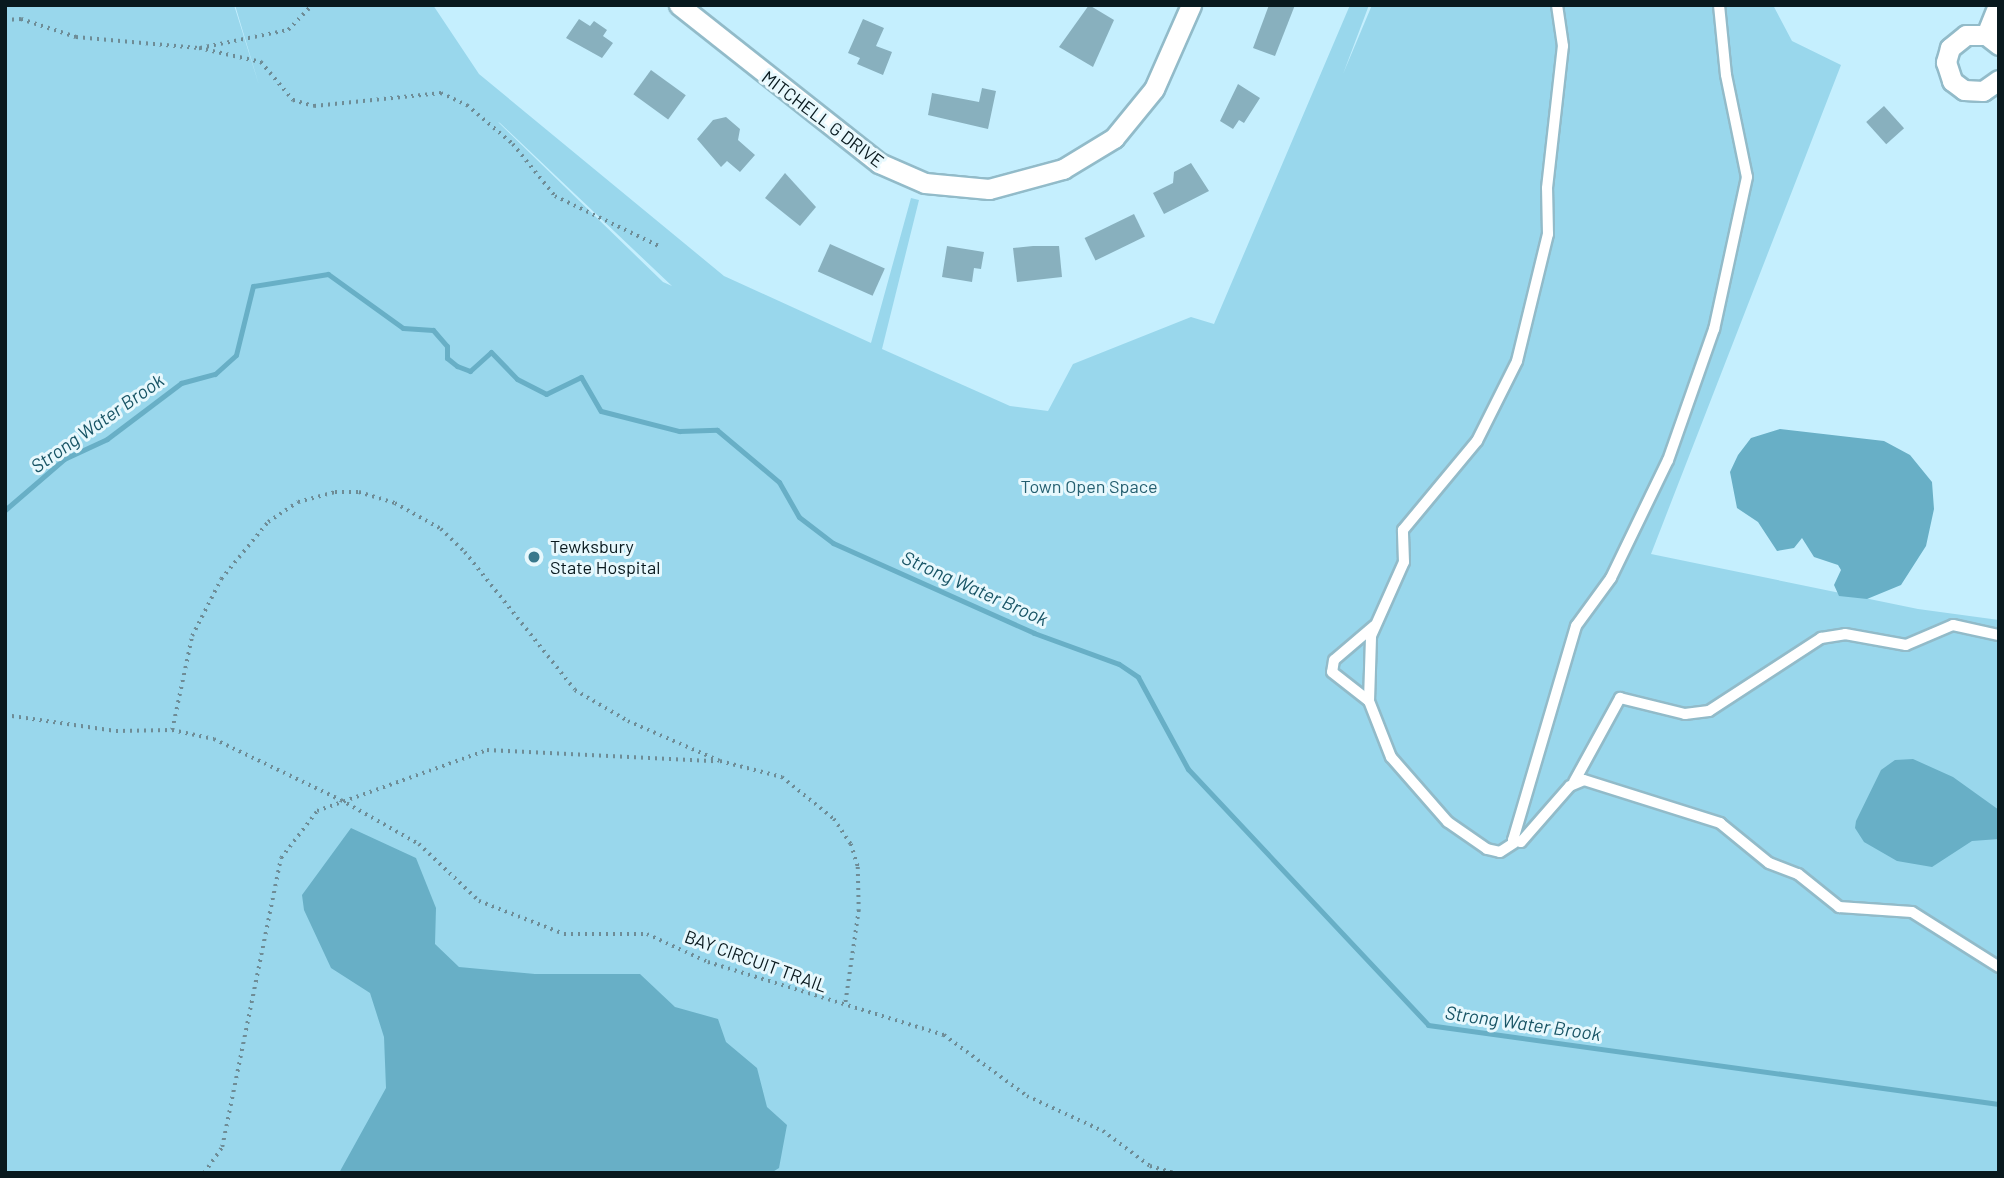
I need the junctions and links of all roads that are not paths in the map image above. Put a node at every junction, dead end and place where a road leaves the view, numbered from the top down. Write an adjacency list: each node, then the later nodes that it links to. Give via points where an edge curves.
1 (679, 5): 2 (street, MITCHELL G DRIVE, via 879,163 925,183 989,189 1063,169 1114,138 1154,89)
2 (1191, 5)
3 (1557, 5): 8 (lane, via 1563,46 1547,188 1548,234 1517,361 1477,441 1403,530 1404,562)
4 (1719, 5): 12 (lane, via 1726,75 1747,177 1719,287 1714,329 1662,474 1611,578 1576,626)
5 (1998, 5): 6 (street)
6 (1992, 40): 7 (street, via 1966,35 1954,43 1946,69 1952,81 1970,92 1988,89)
7 (1999, 80)
8 (1374, 626): 10 (lane); 10 (lane, via 1332,666 1338,681)
9 (1999, 635): 11 (lane, via 1953,625 1906,645 1845,634 1821,638 1709,711 1685,714 1620,698)
10 (1369, 701): 12 (lane, via 1391,757 1448,822 1487,849 1500,852)
11 (1574, 783): 12 (lane, via 1524,839); 13 (lane, via 1584,780 1720,823 1769,863 1798,874 1839,907 1912,912)
12 (1514, 843)
13 (1999, 967)

